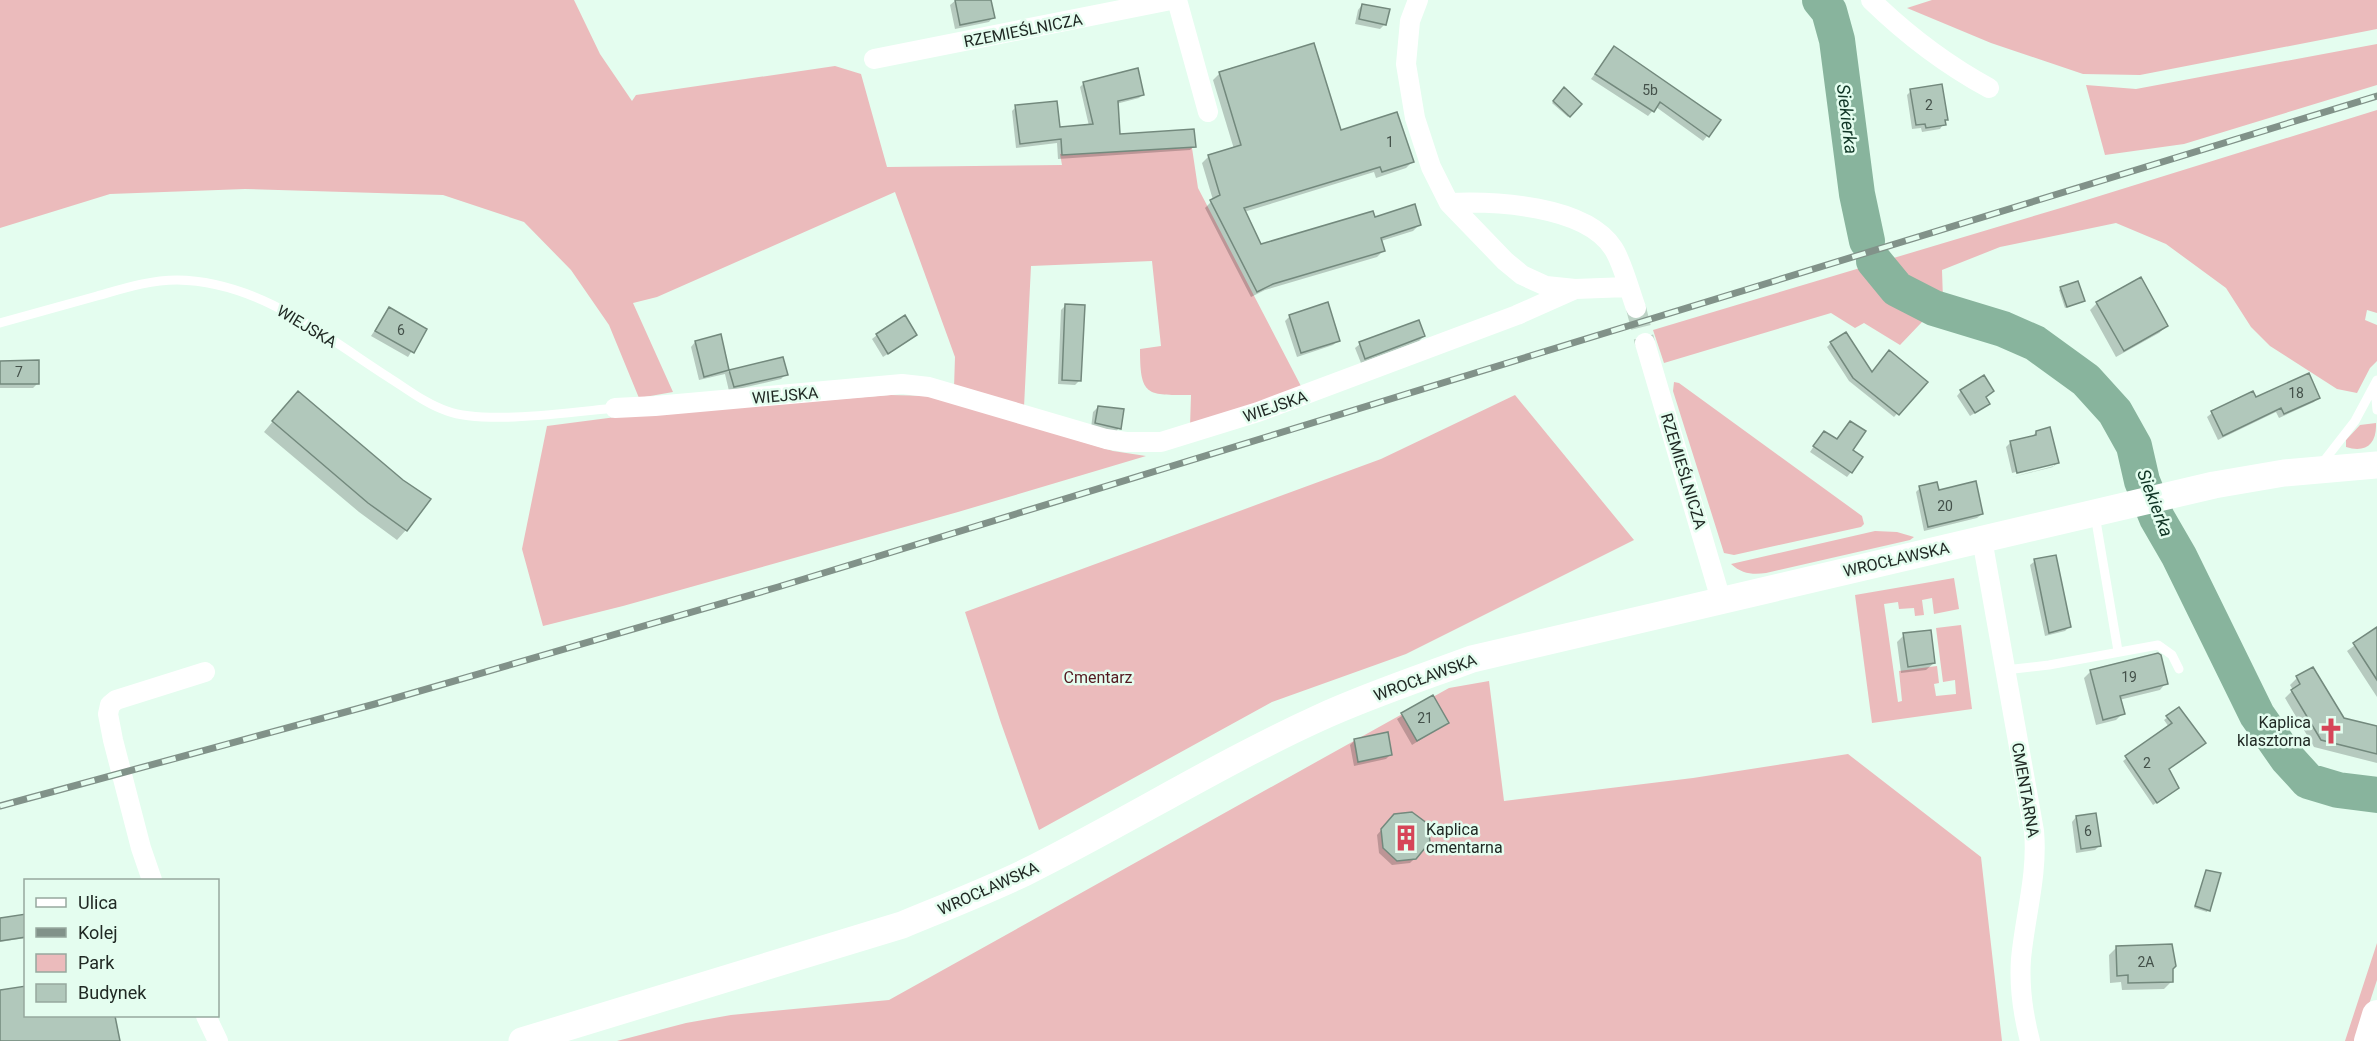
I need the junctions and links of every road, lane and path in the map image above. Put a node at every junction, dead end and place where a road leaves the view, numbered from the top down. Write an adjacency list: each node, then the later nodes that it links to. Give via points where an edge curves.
1 (1171, 0): 5 (street, RZEMIEŚLNICZA)
2 (1177, 0): 7 (street)
3 (1418, 0): 8 (street, via 1410,21 1406,64 1415,118 1431,167)
4 (1871, 0): 6 (street, via 1922,46)
5 (874, 59)
6 (1989, 88)
7 (1208, 112)
8 (1449, 203): 9 (street, via 1535,208 1573,218 1613,248); 10 (street, via 1522,275 1546,286)
9 (1628, 286): 10 (street); 11 (street)
10 (1575, 289): 15 (street, WIEJSKA, via 1313,393 1161,442 1106,439 929,387 902,384)
11 (1636, 308)
12 (0, 323): 15 (lane, WIEJSKA, via 140,284 175,280 225,286 297,317 449,412 513,416)
13 (1645, 343): 21 (street, RZEMIEŚLNICZA)
14 (2376, 382): 16 (lane); 18 (lane, via 2355,421)
15 (615, 408)
16 (2377, 410)
17 (2377, 465): 18 (main road, WROCŁAWSKA)
18 (2317, 470): 19 (main road, WROCŁAWSKA, via 2171,494)
19 (2095, 513): 20 (main road, WROCŁAWSKA); 22 (lane)
20 (1982, 539): 21 (main road, WROCŁAWSKA); 24 (street, CMENTARNA)
21 (1721, 600): 30 (main road, WROCŁAWSKA, via 1472,659 1382,692 1268,743 1024,873 902,925)
22 (2118, 651): 23 (lane, via 2158,645 2172,655); 24 (lane)
23 (2179, 669)
24 (2005, 670): 31 (street, CMENTARNA, via 2036,848 2021,960 2023,1014)
25 (205, 672): 26 (street, via 110,705 113,740)
26 (152, 879)
27 (2377, 1015): 32 (main road)
28 (206, 1017): 29 (street)
29 (218, 1041)
30 (522, 1041)
31 (2030, 1041)
32 (2369, 1041)

